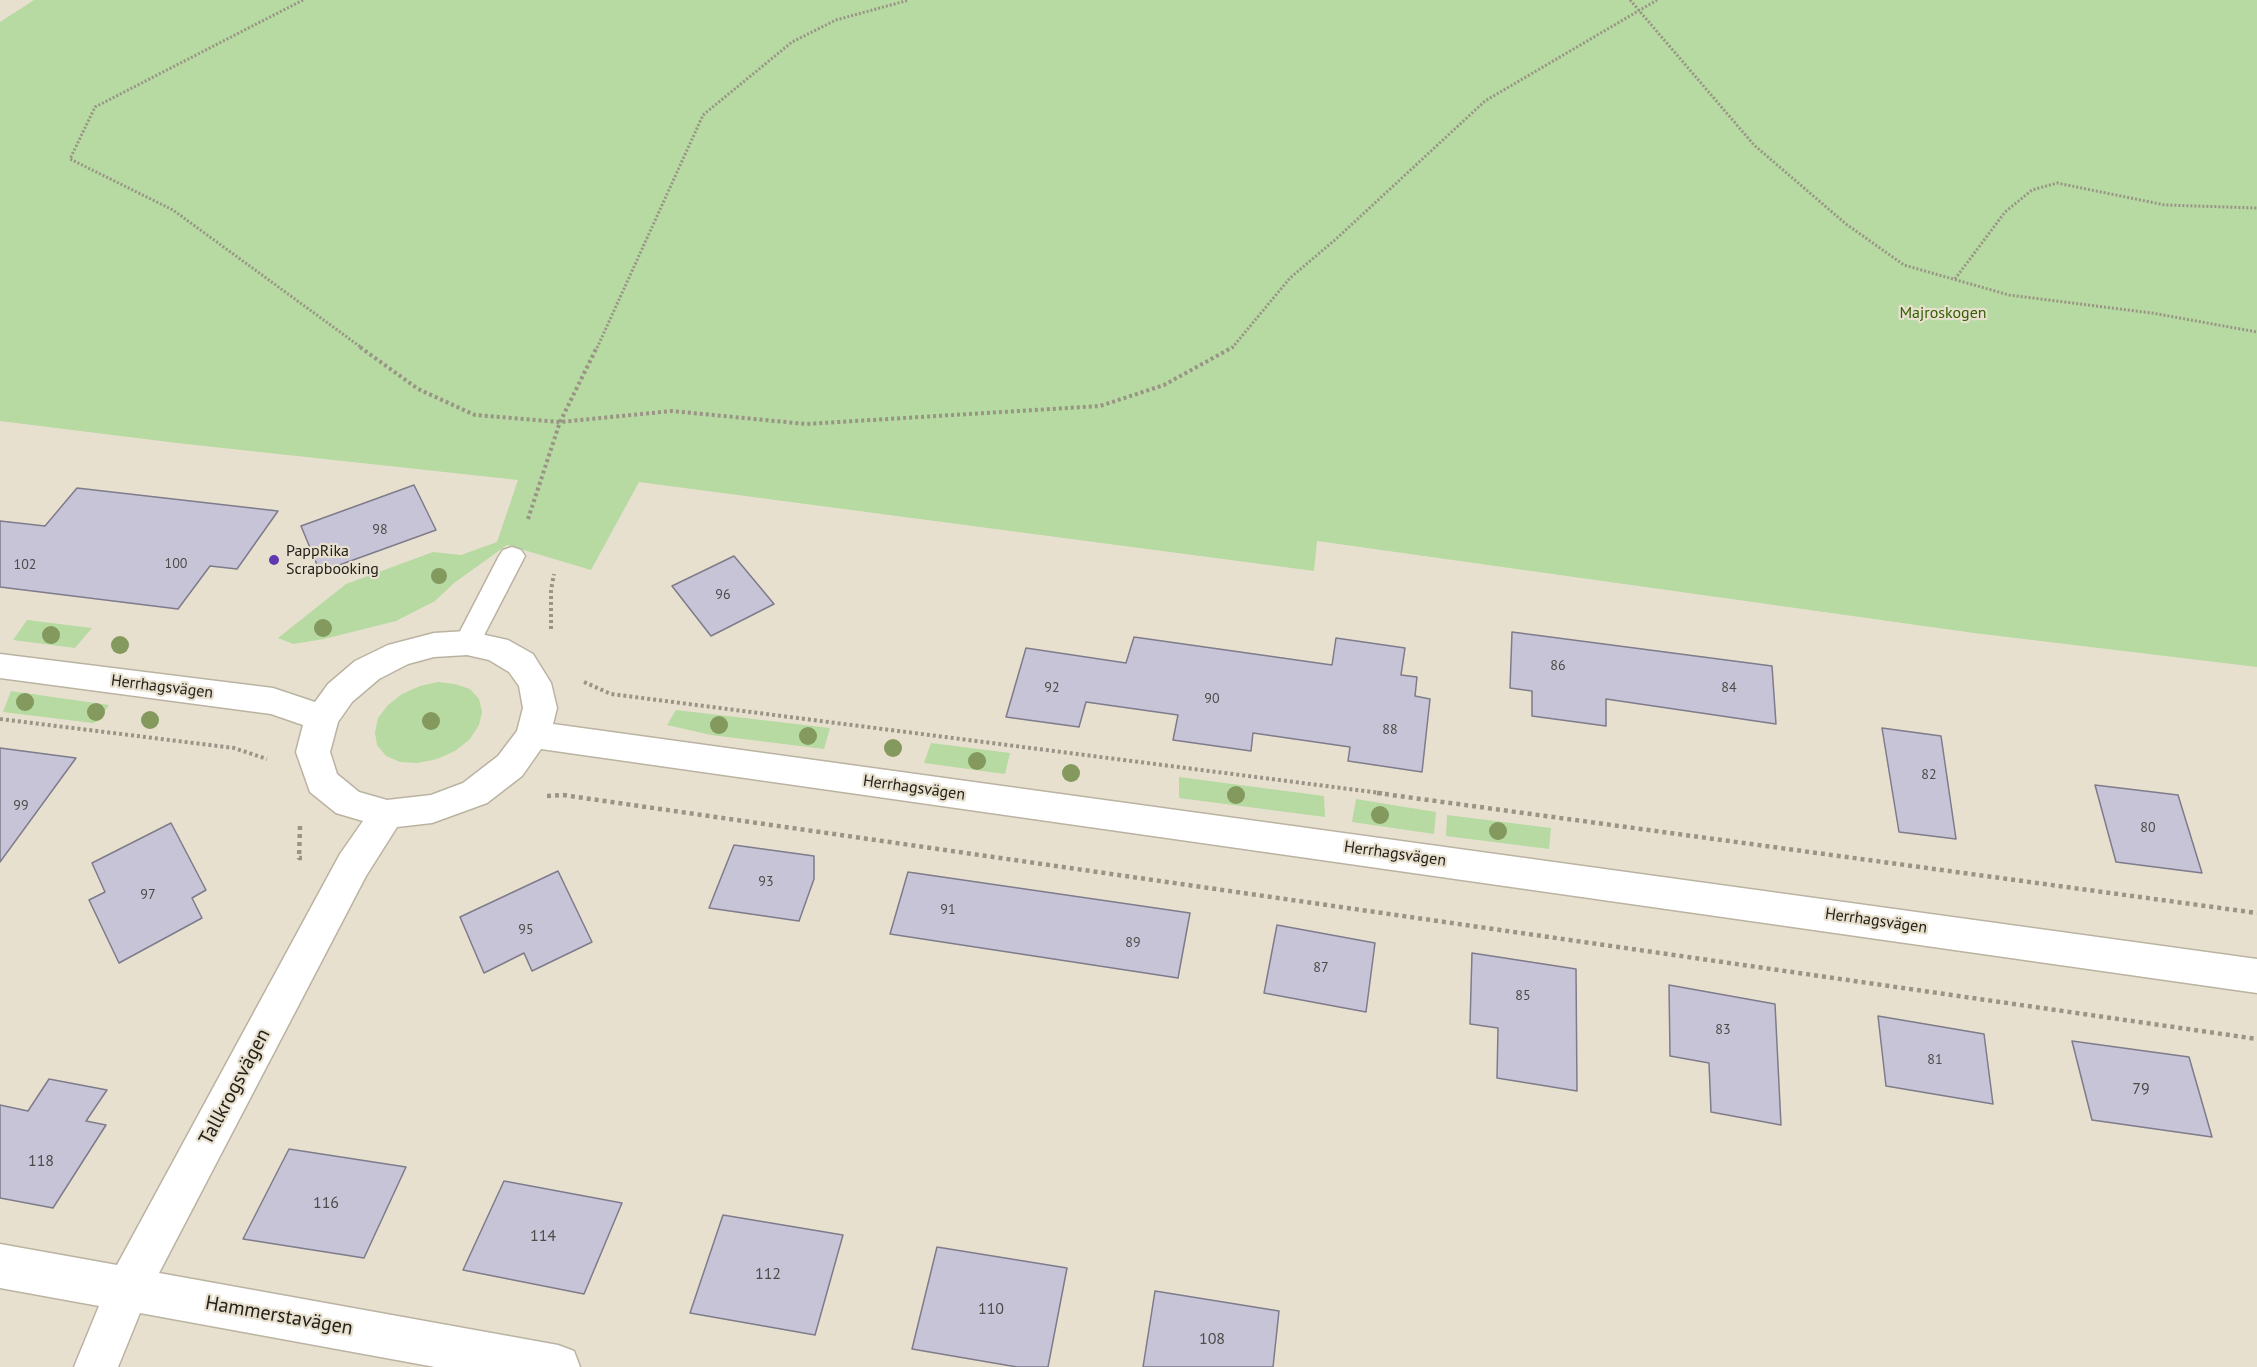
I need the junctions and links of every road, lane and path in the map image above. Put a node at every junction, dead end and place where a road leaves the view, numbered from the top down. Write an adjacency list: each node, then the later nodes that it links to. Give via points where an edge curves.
1 (303, 0): 9 (path, via 95,107 70,159 173,210 418,389 475,415)
2 (909, 0): 9 (path, via 836,20 792,42 703,115)
3 (1630, 0): 5 (path)
4 (1657, 0): 5 (path)
5 (1637, 10): 7 (path, via 1754,145 1904,265); 9 (path, via 1485,101 1290,278 1230,350 1164,385 1088,407 806,424 672,411)
6 (2257, 208): 7 (path, via 2165,205 2057,183 2032,190 2005,212)
7 (1955, 279): 8 (path, via 2009,295 2152,313)
8 (2257, 332)
9 (560, 422): 10 (path)
10 (512, 556): 11 (path, via 555,567 550,590); 12 (lane)
11 (551, 638)
12 (467, 644): 15 (street, via 434,645 399,654 367,670 340,693); 17 (street, via 497,650 521,663 535,683 540,708)
13 (0, 666): 15 (street, Herrhagsvägen, via 273,701)
14 (576, 678): 21 (path, via 611,694 1283,780)
15 (322, 718): 20 (street, via 313,752 322,782 348,804)
16 (0, 719): 18 (path)
17 (533, 735): 20 (street, via 510,766 475,793 432,809); 22 (street, Herrhagsvägen)
18 (234, 748)
19 (541, 796): 23 (path, via 563,795)
20 (387, 814): 25 (street, Tallkrogsvägen, via 352,865)
21 (2257, 913)
22 (2257, 976)
23 (2257, 1040)
24 (0, 1266): 25 (street, Hammerstavägen)
25 (128, 1288): 26 (street, Tallkrogsvägen); 27 (street, Hammerstavägen)
26 (96, 1367)
27 (558, 1367)

